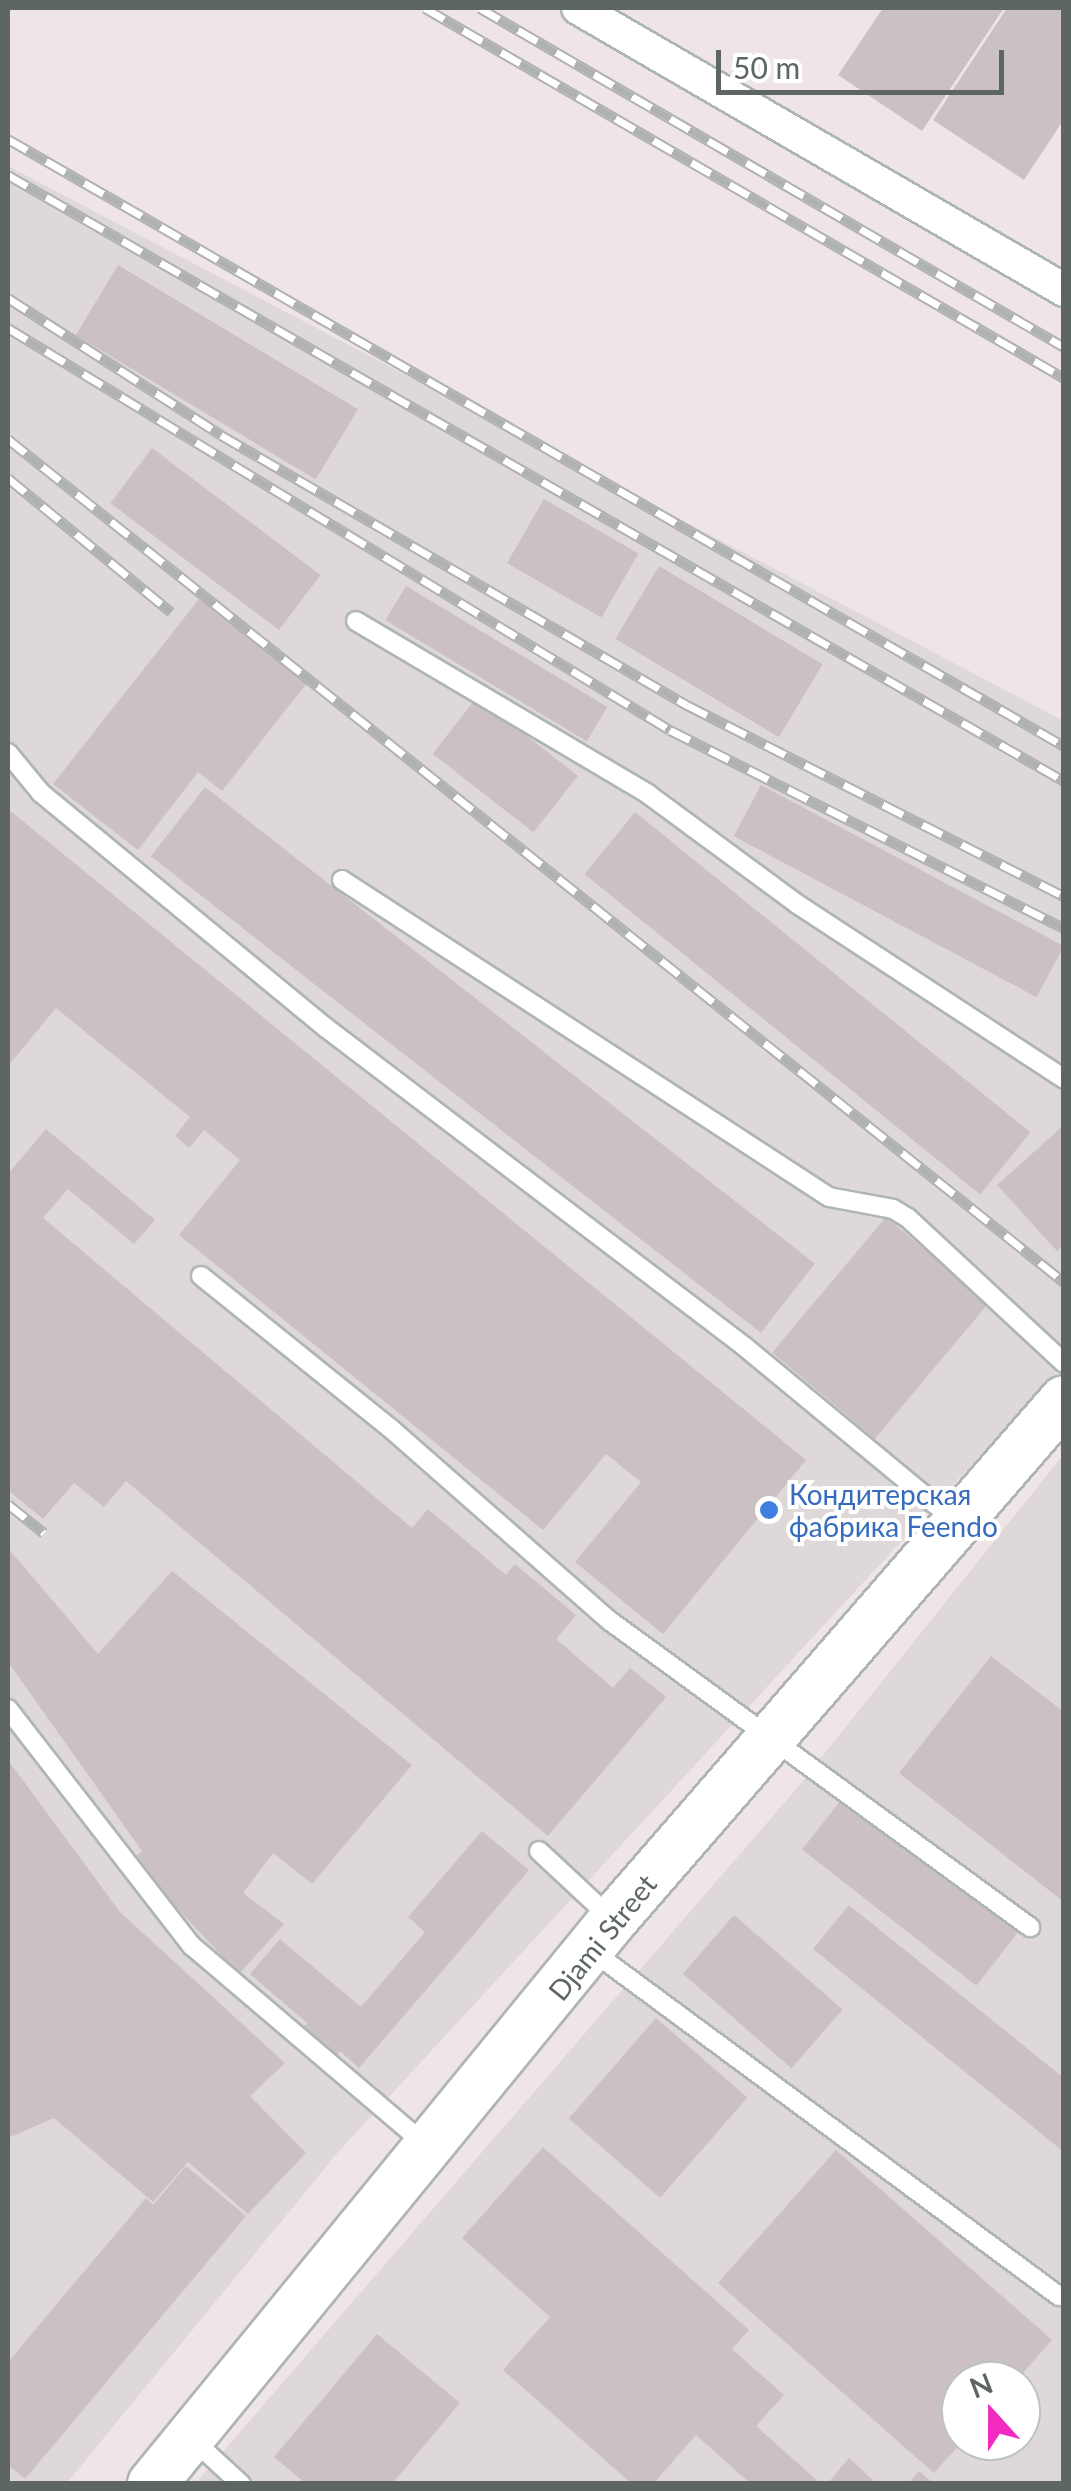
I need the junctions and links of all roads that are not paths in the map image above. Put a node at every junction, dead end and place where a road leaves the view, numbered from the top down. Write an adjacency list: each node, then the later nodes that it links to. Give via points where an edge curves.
1 (578, 8): 2 (street)
2 (1064, 290)
3 (356, 621): 6 (lane, via 648,794 797,904)
4 (8, 753): 10 (lane, via 40,794 326,1027 745,1347)
5 (342, 880): 8 (lane, via 829,1197 908,1218)
6 (1064, 1079)
7 (201, 1276): 12 (lane, via 390,1428 610,1621)
8 (1064, 1363)
9 (1064, 1400): 10 (street, Djami Street)
10 (958, 1523): 12 (street, Djami Street)
11 (8, 1709): 16 (lane, via 192,1946)
12 (770, 1739): 14 (lane); 15 (street, Djami Street)
13 (538, 1851): 15 (lane)
14 (1030, 1927)
15 (602, 1935): 16 (street, Djami Street); 17 (lane)
16 (428, 2147): 18 (street, Djami Street)
17 (1059, 2296)
18 (190, 2438): 19 (street, Djami Street); 20 (lane)
19 (152, 2484)
20 (241, 2484)

